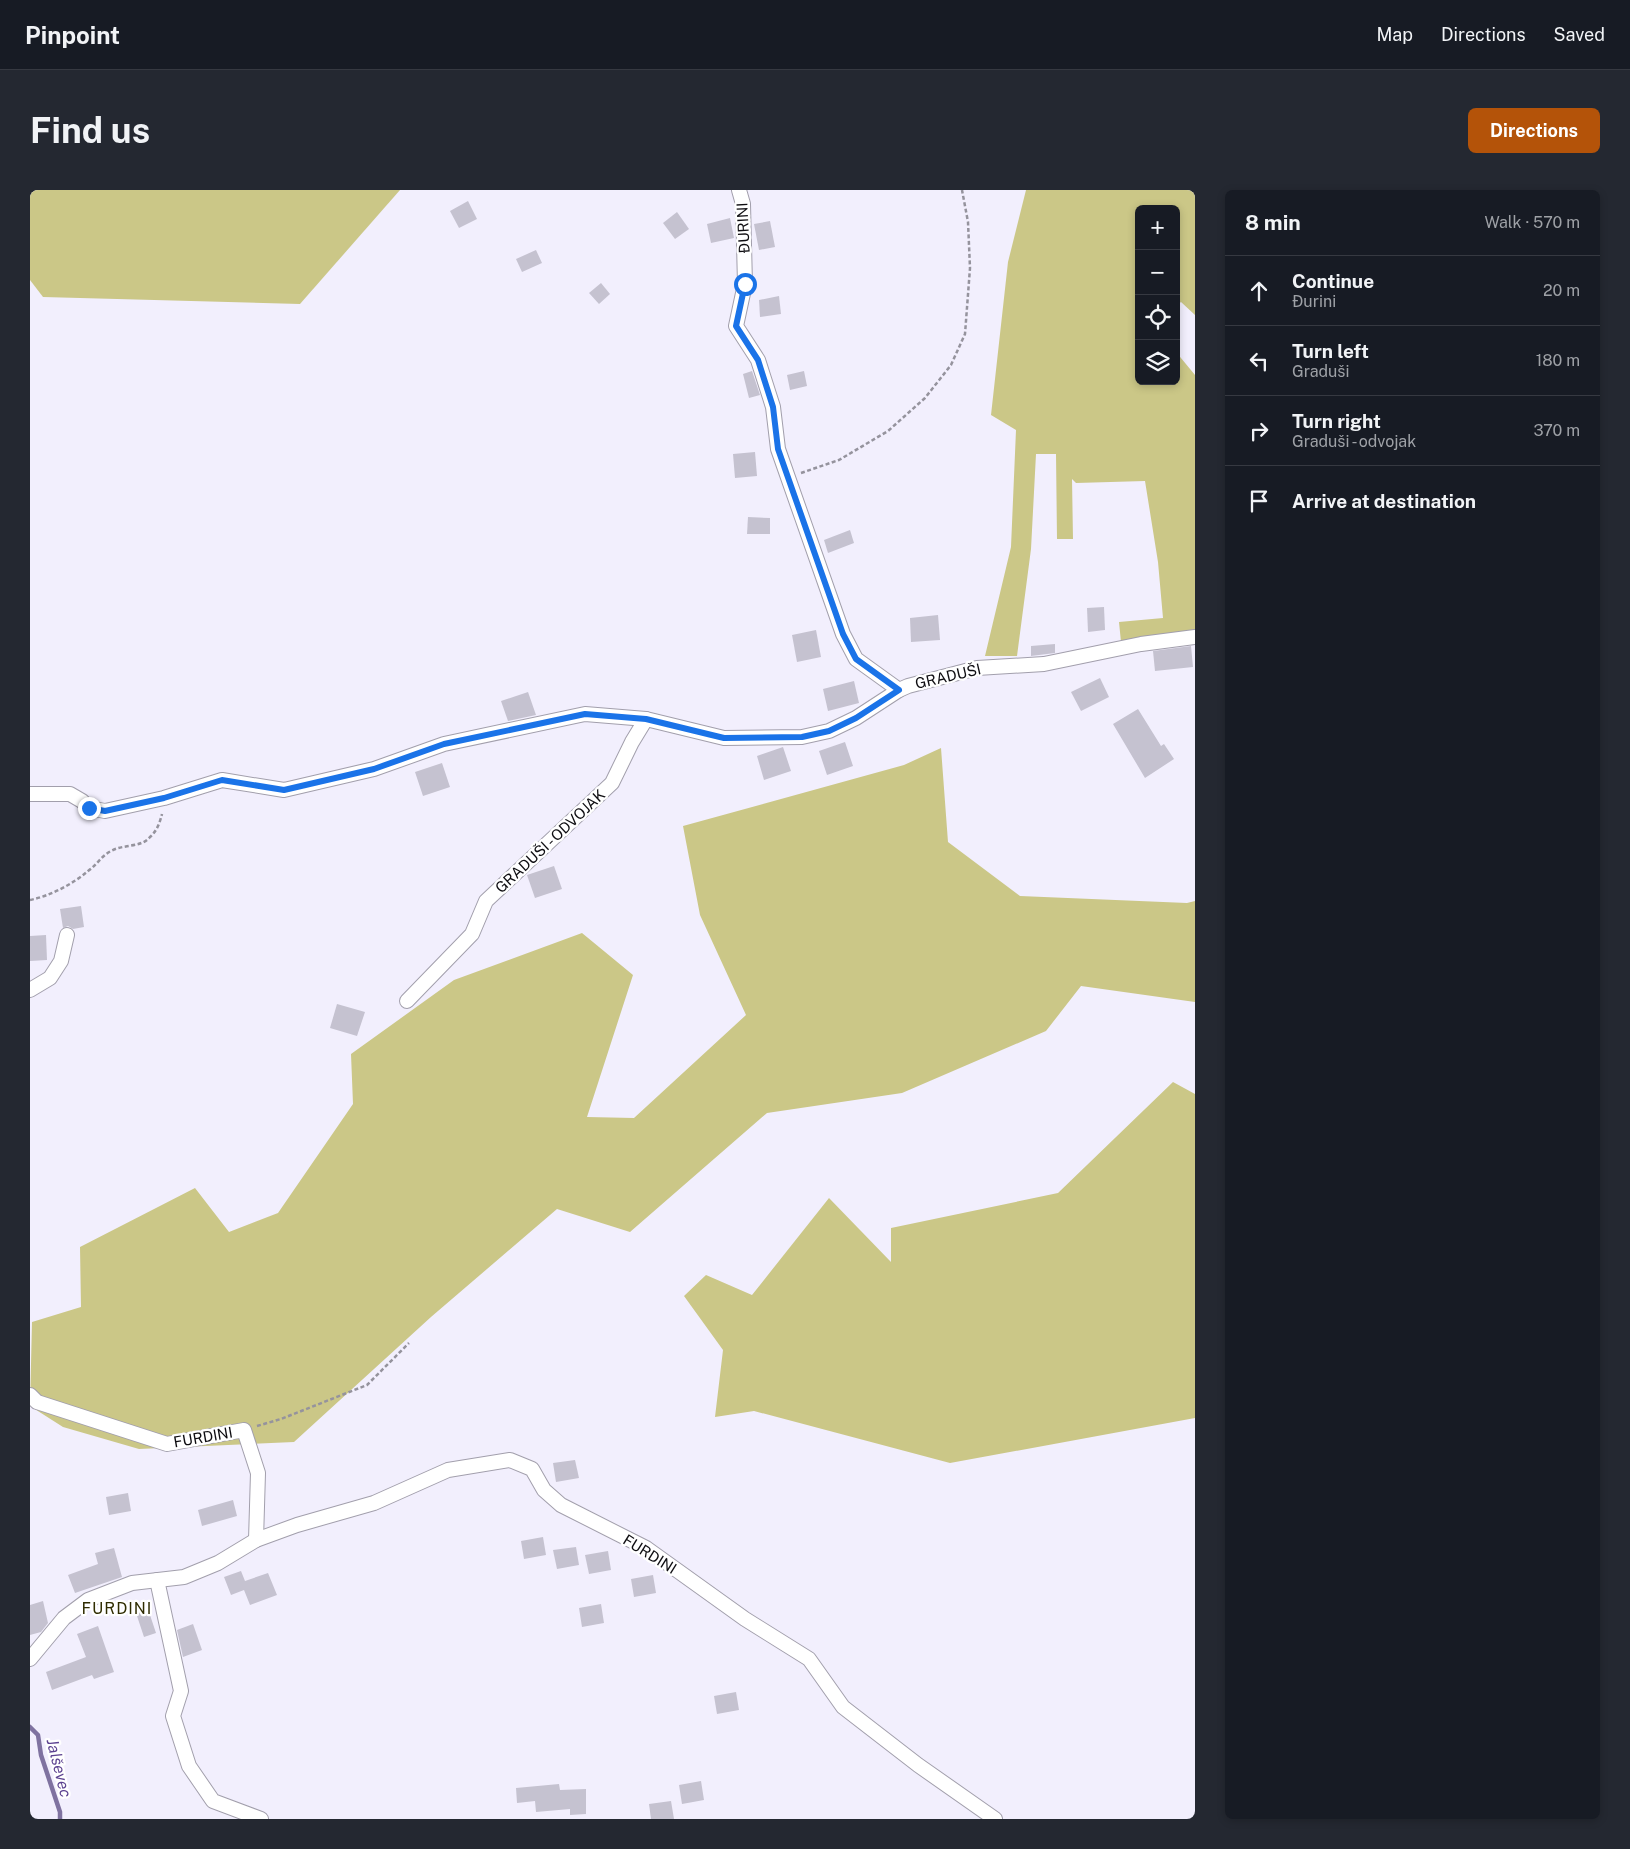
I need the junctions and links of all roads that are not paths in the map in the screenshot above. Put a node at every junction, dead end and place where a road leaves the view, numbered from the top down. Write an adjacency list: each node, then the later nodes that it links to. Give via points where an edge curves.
1 (739, 190): 2 (street, ĐURINI, via 744,204 745,284)
2 (736, 326): 4 (street, GRADUŠI, via 758,360 773,407 778,449 843,634 856,659)
3 (1195, 637): 4 (street, GRADUŠI, via 1141,644 1044,664 978,668)
4 (899, 690): 5 (street, via 856,718 829,731 802,737 724,738)
5 (646, 719): 6 (street, via 585,714 444,744 374,769 284,790 222,780 164,798 105,811 89,808 70,794); 9 (street, GRADUŠI - ODVOJAK, via 612,783 486,901 472,934)
6 (30, 794)
7 (67, 935): 8 (street, via 61,961 50,978)
8 (30, 990)
9 (407, 1001)
10 (30, 1395): 11 (street, FURDINI, via 37,1402 167,1444 244,1430 258,1473)
11 (256, 1540): 12 (street, FURDINI, via 218,1563 184,1577); 15 (street, FURDINI, via 374,1503 448,1470 510,1460 532,1470 544,1490 561,1505 646,1548 745,1619 809,1659 843,1707)
12 (157, 1580): 13 (street, FURDINI, via 132,1583 88,1600 64,1618); 14 (street, via 181,1691 173,1716 189,1766 213,1800)
13 (30, 1659)
14 (261, 1819)
15 (995, 1819)

